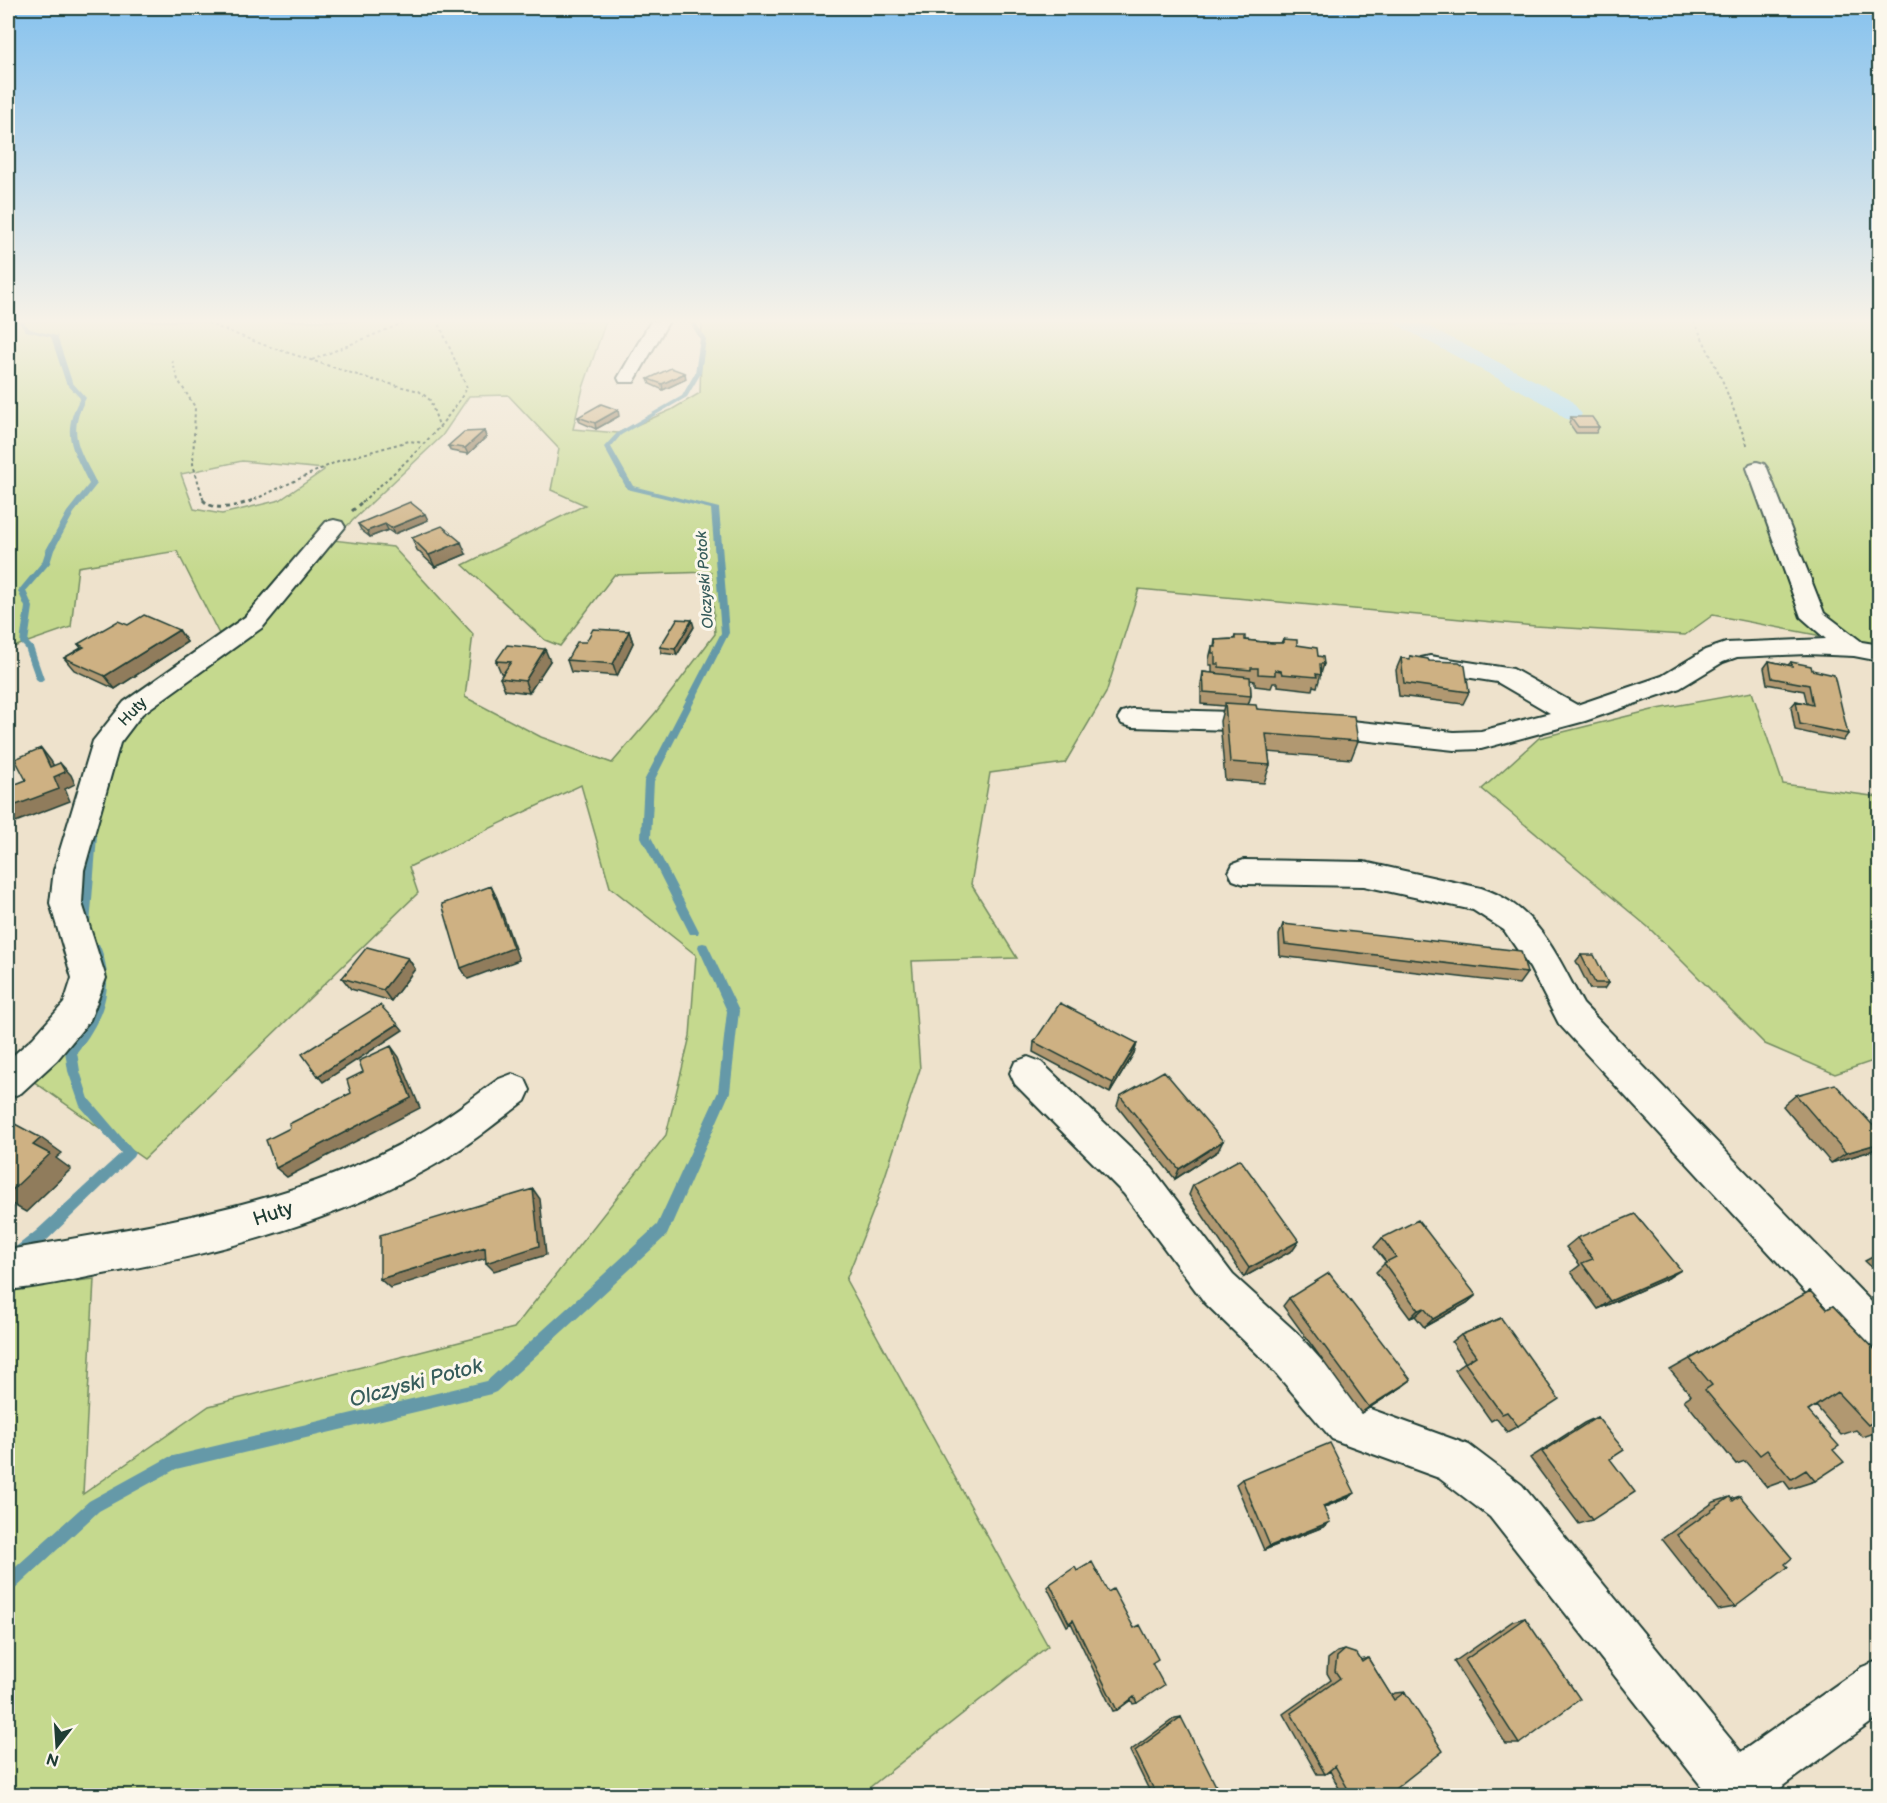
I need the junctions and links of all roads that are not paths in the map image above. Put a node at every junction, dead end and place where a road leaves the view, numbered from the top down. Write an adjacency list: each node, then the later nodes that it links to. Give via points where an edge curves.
1 (1757, 468): 3 (street, via 1813,617)
2 (334, 527): 9 (street, Huty, via 254,622 133,708 107,741 69,870 66,903 89,978 78,1010 45,1049)
3 (1867, 650): 5 (street, via 1761,646 1735,650 1714,656 1671,682)
4 (1430, 664): 5 (street, via 1504,675)
5 (1575, 715): 6 (street, via 1481,740 1454,741 1302,725)
6 (1132, 718)
7 (1244, 872): 12 (street, via 1364,874 1481,900 1515,921 1542,959 1571,1014)
8 (1028, 1073): 14 (street, via 1138,1181 1219,1289 1282,1348 1348,1423 1453,1461 1506,1501)
9 (8, 1082)
10 (512, 1090): 11 (street, Huty, via 419,1154 318,1200 221,1231 98,1257)
11 (8, 1270)
12 (1880, 1342)
13 (1880, 1685): 14 (street)
14 (1735, 1793)

